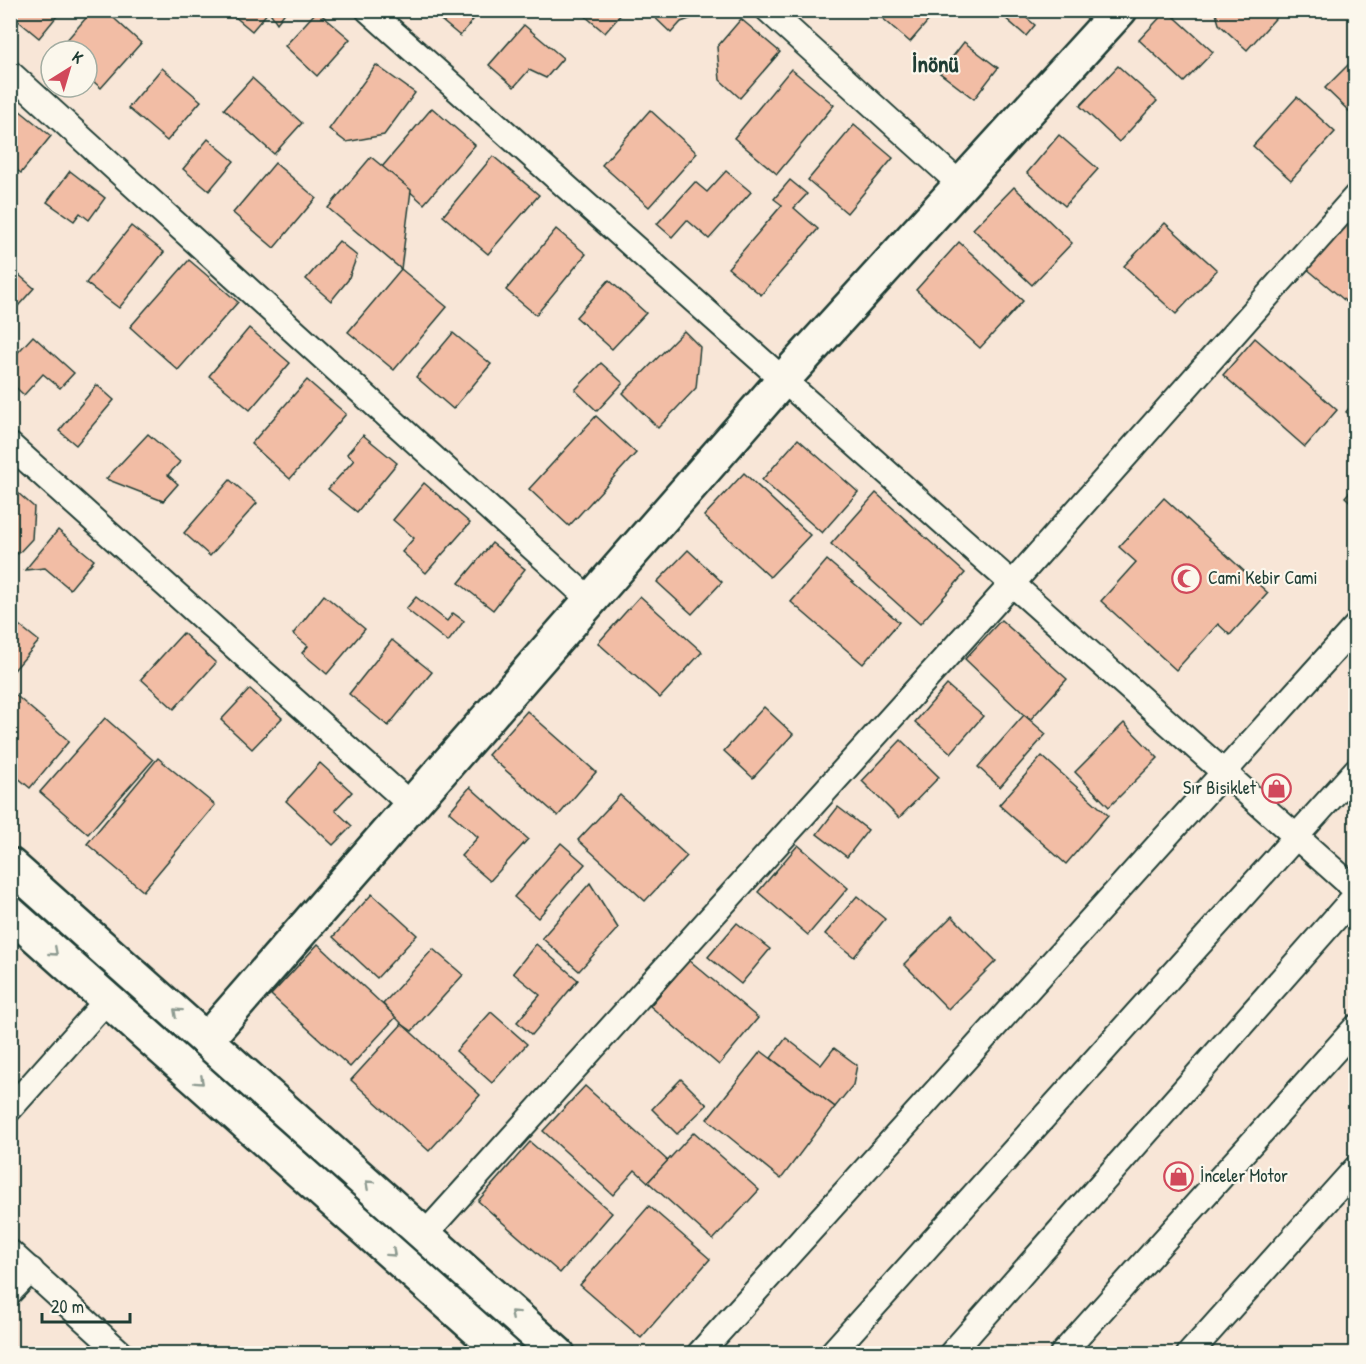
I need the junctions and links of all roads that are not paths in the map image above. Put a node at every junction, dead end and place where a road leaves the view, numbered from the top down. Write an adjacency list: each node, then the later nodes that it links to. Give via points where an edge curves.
1 (368, 10): 7 (street)
2 (768, 10): 5 (street)
3 (1120, 10): 5 (main road)
4 (10, 74): 10 (street)
5 (961, 184): 7 (main road)
6 (1356, 196): 9 (street)
7 (782, 381): 9 (street); 10 (main road)
8 (10, 445): 14 (street)
9 (1012, 584): 13 (street); 25 (street)
10 (590, 600): 14 (main road)
11 (1356, 626): 13 (street)
12 (1356, 770): 15 (street)
13 (1223, 772): 15 (street); 32 (street)
14 (411, 805): 22 (main road)
15 (1296, 837): 17 (street); 33 (street)
16 (10, 864): 22 (main road, one-way to 16)
17 (1356, 890)
18 (1356, 895): 34 (street)
19 (10, 913): 20 (main road, one-way to 20)
20 (108, 999): 23 (street); 29 (main road, one-way to 29)
21 (1356, 1027): 35 (street)
22 (207, 1039): 25 (main road, one-way to 22)
23 (10, 1109)
24 (1356, 1168): 36 (street)
25 (425, 1234): 31 (main road, one-way to 25)
26 (10, 1252): 27 (street)
27 (31, 1270): 28 (street); 30 (street)
28 (10, 1292)
29 (500, 1352)
30 (122, 1353)
31 (558, 1353)
32 (699, 1353)
33 (831, 1353)
34 (951, 1353)
35 (1062, 1353)
36 (1189, 1353)

